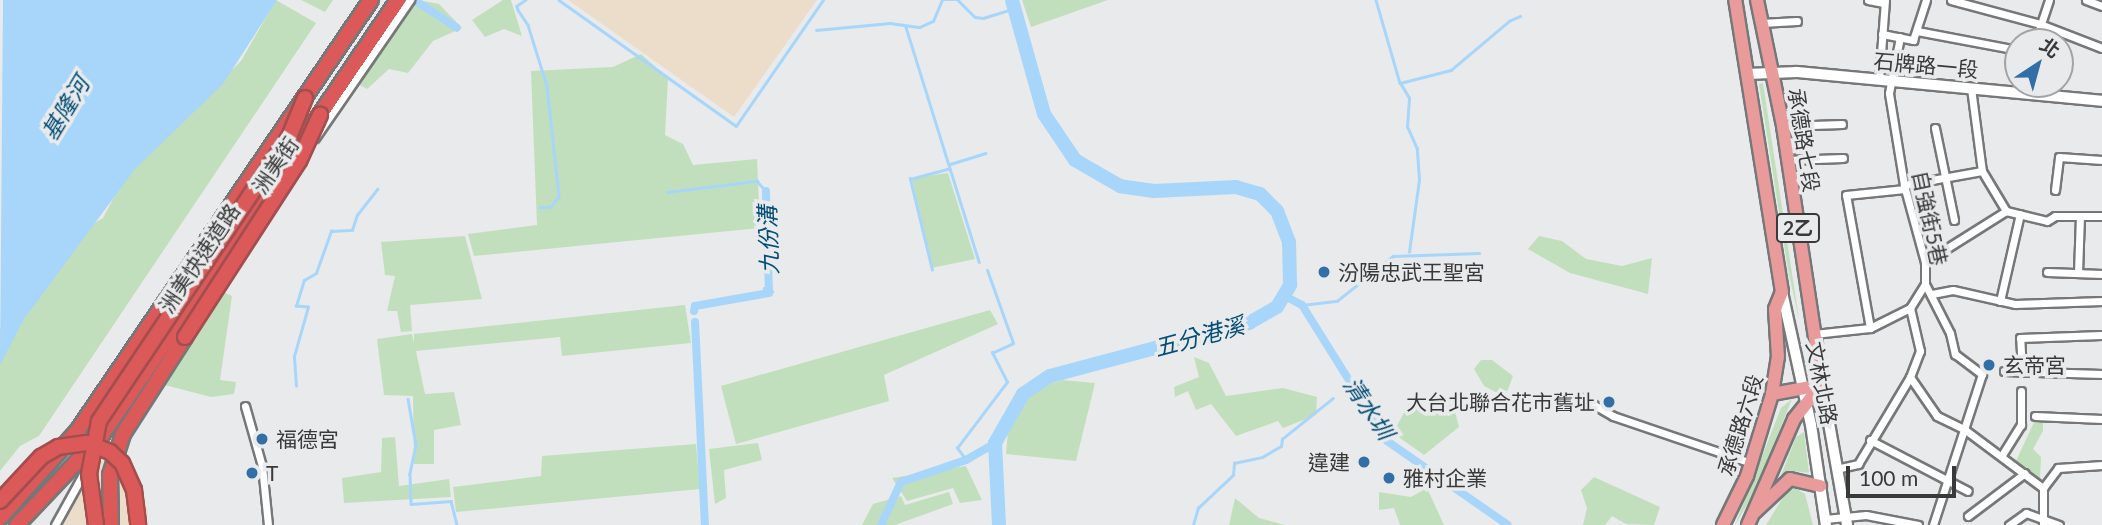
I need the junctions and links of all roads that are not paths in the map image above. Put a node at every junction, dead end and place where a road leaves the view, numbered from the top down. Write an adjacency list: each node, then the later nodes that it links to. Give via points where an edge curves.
1 (371, 0): 31 (highway, 洲美快速道路)
2 (392, 0): 18 (highway)
3 (398, 0): 18 (highway, 洲美快速道路)
4 (410, 0): 94 (street, 洲美街, via 74,485)
5 (1735, 0): 26 (main road, 2乙)
6 (1756, 0): 16 (main road, 承德路七段 / 2乙)
7 (1868, 0): 12 (street)
8 (1926, 0): 20 (street)
9 (1951, 0): 13 (street)
10 (2049, 0): 17 (street)
11 (2086, 0): 14 (street)
12 (1885, 1): 21 (street)
13 (1966, 1): 17 (street)
14 (2102, 6)
15 (1797, 21): 16 (street)
16 (1760, 23): 25 (main road, 承德路七段 / 2乙)
17 (2039, 24): 19 (street); 24 (street)
18 (379, 28): 33 (highway, 洲美快速道路)
19 (2038, 28)
20 (1917, 31): 22 (street, via 1913,40); 23 (street)
21 (1882, 34): 22 (street); 27 (street)
22 (1900, 37): 27 (street)
23 (2004, 47)
24 (2102, 48)
25 (1773, 72): 26 (main road, 石牌路一段); 27 (main road, 石牌路一段); 35 (main road, 承德路七段 / 2乙)
26 (1747, 74): 54 (main road, 2乙)
27 (1885, 82): 28 (main road, 石牌路一段); 42 (street, 自強街5巷)
28 (1971, 88): 29 (main road, 石牌路一段); 40 (street)
29 (2004, 88)
30 (2074, 97): 32 (main road, 石牌路一段)
31 (305, 98): 89 (highway, 洲美快速道路, bridge, via 78,430); 95 (highway, bridge, via 289,137 99,421 89,474)
32 (2102, 102)
33 (320, 115): 93 (highway, 洲美快速道路, bridge, via 102,435); 96 (highway, bridge, via 299,162 123,434 110,475)
34 (1842, 124): 35 (street)
35 (1783, 126): 38 (main road, 承德路七段 / 2乙)
36 (1936, 128): 41 (street)
37 (1843, 158): 38 (street)
38 (1788, 160): 60 (main road, 承德路七段 / 2乙)
39 (2102, 160): 43 (street, via 2059,157)
40 (1982, 170): 41 (street); 44 (street)
41 (1943, 177): 42 (street); 48 (street)
42 (1905, 187): 49 (street, 自強街5巷); 59 (street, via 1846,195)
43 (2055, 190)
44 (2006, 211): 45 (street); 49 (street)
45 (2020, 214): 46 (street, via 2048,221 2054,216); 56 (street)
46 (2080, 216): 47 (street); 51 (street)
47 (2102, 216)
48 (1954, 220)
49 (1925, 262): 53 (street, 自強街5巷)
50 (2047, 272): 51 (street)
51 (2078, 273): 52 (street)
52 (2102, 274)
53 (1926, 284): 55 (street); 58 (street, 自強街5巷)
54 (1782, 292): 67 (main road, 文林北路); 69 (main road, 承德路六段 / 2乙, via 1775,309 1778,357)
55 (1932, 294): 56 (street, via 1953,290); 75 (street, via 1955,354 1982,374)
56 (2000, 301): 57 (street)
57 (2102, 301)
58 (1910, 308): 59 (street); 65 (street, via 1920,351)
59 (1870, 328): 60 (street)
60 (1814, 334): 66 (main road, 承德路七段 / 2乙)
61 (2101, 335): 63 (street, via 2020,338)
62 (2004, 370): 63 (street)
63 (2022, 372): 64 (street)
64 (2102, 374)
65 (1910, 377): 75 (street, via 1937,416); 76 (street)
66 (1822, 384): 67 (main road); 71 (main road); 80 (main road, 文林北路)
67 (1804, 388): 69 (main road); 71 (main road, 文林北路)
68 (2021, 391): 77 (street, via 2021,425)
69 (1772, 394): 78 (main road, 承德路六段 / 2乙)
70 (1583, 398): 78 (street, via 1613,416)
71 (1806, 402): 83 (main road, 文林北路); 87 (main road, 承德路六段, via 1783,442)
72 (245, 406): 98 (street, via 262,466)
73 (2035, 416): 74 (street)
74 (2102, 419)
75 (1964, 429): 77 (street); 82 (street)
76 (1870, 440): 80 (street, via 1858,464); 82 (street)
77 (2002, 455): 81 (street)
78 (1751, 463): 99 (main road, 承德路六段 / 2乙)
79 (2102, 465): 84 (street, via 2058,468)
80 (1835, 469): 90 (main road, 文林北路)
81 (2025, 473): 84 (street); 88 (street)
82 (1947, 483): 85 (street); 102 (street)
83 (1820, 486): 87 (main road, via 1790,479); 91 (main road, 文林北路)
84 (2043, 488): 92 (street)
85 (1968, 491)
86 (0, 501): 97 (highway, bridge, via 41,457 58,447 87,443 110,452 122,463 134,489)
87 (1755, 513): 100 (main road, 承德路六段)
88 (1968, 516)
89 (0, 518)
90 (1846, 521): 91 (street); 101 (street, via 1894,518)
91 (1825, 522)
92 (2043, 522): 103 (street, via 2026,513); 104 (street)
93 (17, 525)
94 (55, 525)
95 (96, 525)
96 (111, 525)
97 (138, 525)
98 (268, 525)
99 (1723, 525)
100 (1748, 525)
101 (1918, 525)
102 (1933, 525)
103 (2009, 525)
104 (2059, 525)

